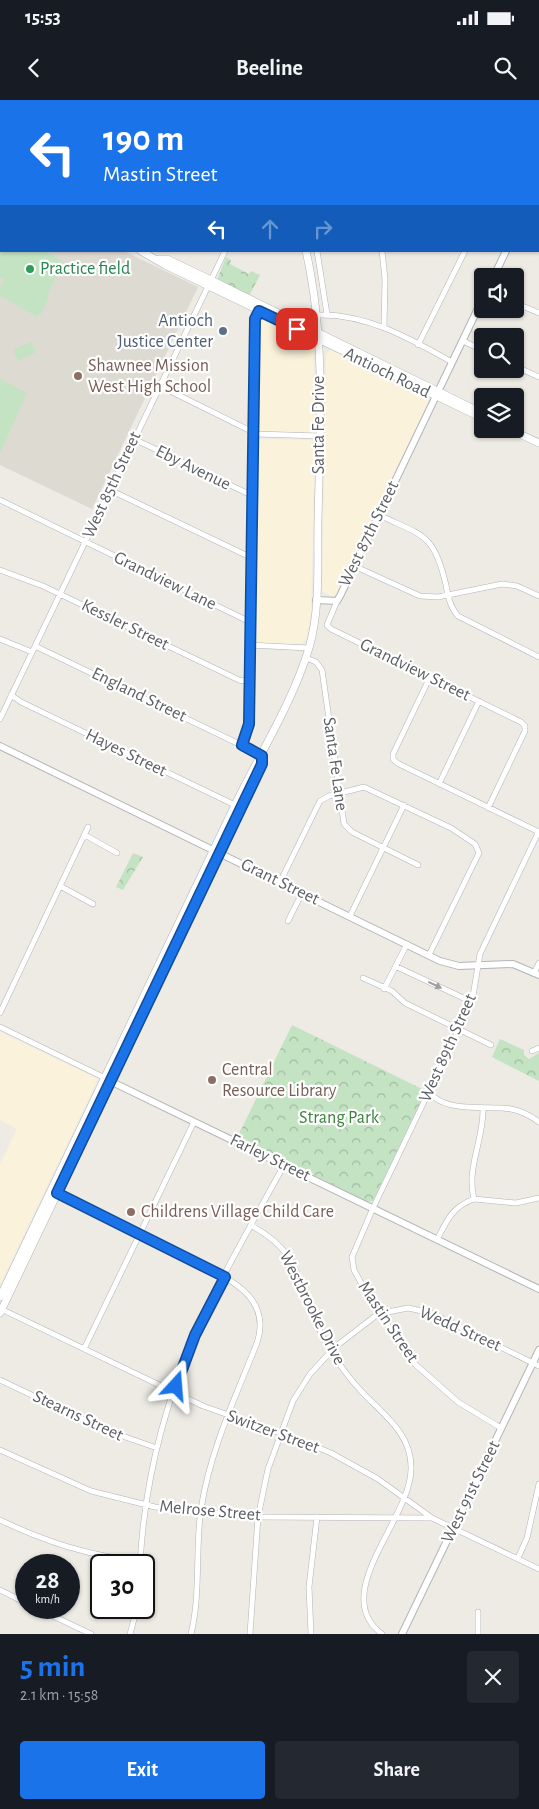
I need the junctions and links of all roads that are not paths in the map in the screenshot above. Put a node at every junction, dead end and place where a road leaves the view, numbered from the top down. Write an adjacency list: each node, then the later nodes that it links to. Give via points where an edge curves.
1 (143, 252): 9 (main road, Antioch Road)
2 (162, 252): 9 (street)
3 (225, 252): 11 (street, West 85th Street)
4 (306, 252): 16 (main road, Santa Fe Drive)
5 (317, 252): 15 (street)
6 (382, 252): 18 (street)
7 (464, 252): 21 (street)
8 (506, 252): 10 (street)
9 (158, 259): 11 (main road, Antioch Road, via 165,265)
10 (498, 268)
11 (210, 283): 13 (main road, Antioch Road); 26 (street, West 85th Street)
12 (524, 307): 14 (street)
13 (260, 308): 19 (main road, Antioch Road); 30 (street, via 255,319)
14 (539, 313)
15 (327, 314): 16 (street); 18 (street, via 352,316)
16 (318, 315): 19 (main road, Santa Fe Drive)
17 (474, 317): 20 (street, West 87th Street)
18 (384, 328): 21 (street)
19 (319, 336): 27 (main road, Antioch Road); 31 (main road, Santa Fe Drive)
20 (463, 341): 22 (street); 23 (street, West 87th Street)
21 (418, 345): 23 (street)
22 (474, 346)
23 (452, 362): 27 (street, West 87th Street)
24 (524, 370): 25 (street)
25 (539, 377)
26 (160, 386): 30 (street); 33 (street, West 85th Street)
27 (437, 393): 28 (main road, Antioch Road); 29 (main road, Antioch Road); 38 (street, West 87th Street)
28 (474, 409)
29 (474, 414)
30 (253, 431): 31 (street, via 265,435); 36 (street)
31 (320, 436): 46 (main road, Santa Fe Drive)
32 (524, 436): 34 (main road)
33 (134, 439): 35 (street, West 85th Street); 36 (street, Eby Avenue)
34 (539, 443)
35 (110, 490): 39 (street, West 85th Street); 40 (street)
36 (252, 496): 40 (street)
37 (0, 500): 39 (street, Grandview Lane)
38 (379, 515): 41 (street, West 87th Street); 44 (street, via 430,542 441,562)
39 (85, 542): 43 (street, West 85th Street); 48 (street, Grandview Lane)
40 (252, 558): 48 (street)
41 (354, 566): 44 (street, via 415,595); 47 (street, West 87th Street)
42 (0, 570): 43 (street, Kessler Street)
43 (60, 594): 51 (street, West 85th Street); 57 (street, Kessler Street)
44 (448, 594): 45 (street, via 502,584 517,586); 54 (street, via 454,612 464,620)
45 (539, 596)
46 (316, 600): 47 (street, West 87th Street); 52 (main road, West 87th Street)
47 (337, 601): 56 (street, Grandview Street, via 327,625 331,629)
48 (250, 622): 50 (street)
49 (0, 639): 53 (street)
50 (250, 645): 52 (street); 57 (street)
51 (35, 646): 53 (street, West 85th Street); 61 (street, England Street)
52 (309, 648): 55 (main road, West 87th Street)
53 (32, 652): 58 (street, West 85th Street)
54 (539, 657)
55 (306, 658): 63 (main road, West 87th Street); 65 (street, Santa Fe Lane, via 316,662 322,670)
56 (430, 677): 59 (street, Grandview Street); 64 (street, via 393,759)
57 (249, 682): 61 (street, via 249,724)
58 (12, 695): 60 (street, West 85th Street); 67 (street, Hayes Street)
59 (479, 701): 64 (street); 68 (street, Grandview Street, via 525,726)
60 (0, 720)
61 (242, 745): 63 (street, England Street)
62 (0, 746): 73 (street, Grant Street)
63 (262, 756): 67 (main road, West 87th Street, via 259,770)
64 (439, 784): 68 (street)
65 (339, 793): 66 (street, via 364,788); 72 (street, Santa Fe Lane, via 347,829); 76 (street, via 320,800)
66 (404, 805): 72 (street); 83 (street, via 451,828 475,844 479,853)
67 (238, 807): 73 (main road, West 87th Street)
68 (488, 808): 70 (street)
69 (88, 827): 71 (street)
70 (539, 832): 85 (street, West 89th Street)
71 (85, 835): 74 (street); 77 (street)
72 (383, 848): 75 (street, Santa Fe Lane); 80 (street)
73 (217, 851): 76 (street, Grant Street); 97 (main road, West 87th Street)
74 (117, 853)
75 (418, 865)
76 (280, 882): 78 (street, Grant Street)
77 (60, 886): 79 (street); 91 (street)
78 (302, 893): 80 (street, Grant Street); 81 (street)
79 (93, 904)
80 (350, 916): 82 (street, Grant Street)
81 (288, 921)
82 (408, 944): 83 (street, Grant Street); 86 (street)
83 (429, 955): 85 (street, Grant Street, via 454,966)
84 (539, 963): 87 (street)
85 (477, 965): 87 (street, Grant Street, via 512,964); 90 (street, West 89th Street)
86 (397, 967): 89 (street); 90 (street, one-way to 90)
87 (537, 974)
88 (363, 978): 89 (street)
89 (384, 989): 93 (street)
90 (472, 1002): 93 (street, West 89th Street)
91 (0, 1013)
92 (0, 1028): 97 (street, Farley Street)
93 (459, 1030): 94 (street); 98 (street, West 89th Street)
94 (491, 1045)
95 (539, 1048): 96 (street)
96 (532, 1050)
97 (108, 1080): 100 (street, Farley Street); 103 (main road, West 87th Street)
98 (429, 1091): 99 (street, via 433,1097 456,1105); 106 (street, West 89th Street)
99 (483, 1108): 101 (street, via 511,1109); 105 (street, via 481,1137 472,1171)
100 (194, 1122): 102 (street, Farley Street); 108 (street)
101 (539, 1122)
102 (284, 1165): 106 (street, Farley Street); 107 (street)
103 (54, 1192): 108 (street); 112 (main road, West 87th Street); 113 (main road, West 87th Street)
104 (539, 1198): 105 (street, via 516,1203)
105 (474, 1199): 109 (street, via 451,1212)
106 (373, 1208): 109 (street, Farley Street); 114 (street, Mastin Street, via 352,1257 354,1270)
107 (252, 1226): 110 (street); 117 (street, Westbrooke Drive, via 286,1251)
108 (139, 1234): 110 (street); 115 (street)
109 (437, 1240): 111 (street, Farley Street)
110 (225, 1277): 120 (street, via 195,1335); 121 (street, via 252,1299 258,1311 260,1328 258,1344)
111 (539, 1289)
112 (0, 1296)
113 (1, 1310): 115 (street, Switzer Street)
114 (378, 1314): 117 (street); 118 (street, Wedd Street, via 398,1308 426,1311); 122 (street, Mastin Street, via 402,1349 428,1378 458,1402)
115 (84, 1349): 120 (street, Switzer Street)
116 (539, 1350): 118 (street, West 91st Street)
117 (331, 1351): 123 (street, via 301,1388); 127 (street, Westbrooke Drive, via 350,1378 405,1439 412,1467)
118 (536, 1364): 122 (street, West 91st Street)
119 (0, 1380): 124 (street, Stearns Street, via 105,1430)
120 (174, 1393): 121 (street, Switzer Street); 124 (street)
121 (228, 1416): 123 (street, Switzer Street); 129 (street, via 208,1472)
122 (502, 1428): 135 (street, West 91st Street)
123 (281, 1433): 127 (street, Switzer Street, via 344,1460); 130 (street, via 268,1469)
124 (157, 1448): 128 (street)
125 (0, 1450): 128 (street, Melrose Street, via 72,1484)
126 (539, 1484): 138 (street, via 527,1538)
127 (405, 1498): 132 (street, Westbrooke Drive); 133 (street, Switzer Street)
128 (145, 1504): 129 (street, Melrose Street); 137 (street)
129 (201, 1513): 130 (street, Melrose Street); 147 (street)
130 (258, 1517): 131 (street, Melrose Street); 148 (street)
131 (317, 1517): 132 (street, Melrose Street); 149 (street, via 309,1587)
132 (396, 1517): 133 (street, Melrose Street); 150 (street, Westbrooke Drive, via 363,1592 365,1612)
133 (432, 1518): 135 (street, Switzer Street)
134 (0, 1520): 136 (street, via 41,1539)
135 (454, 1528): 138 (street, Switzer Street); 151 (street, West 91st Street)
136 (94, 1554)
137 (141, 1554)
138 (518, 1558): 139 (street, Switzer Street)
139 (539, 1568)
140 (0, 1590): 141 (street)
141 (15, 1598)
142 (478, 1612): 152 (street)
143 (59, 1619): 145 (street)
144 (133, 1619): 146 (street)
145 (91, 1634)
146 (130, 1634)
147 (191, 1634)
148 (250, 1634)
149 (311, 1634)
150 (382, 1634)
151 (402, 1634)
152 (478, 1634)

